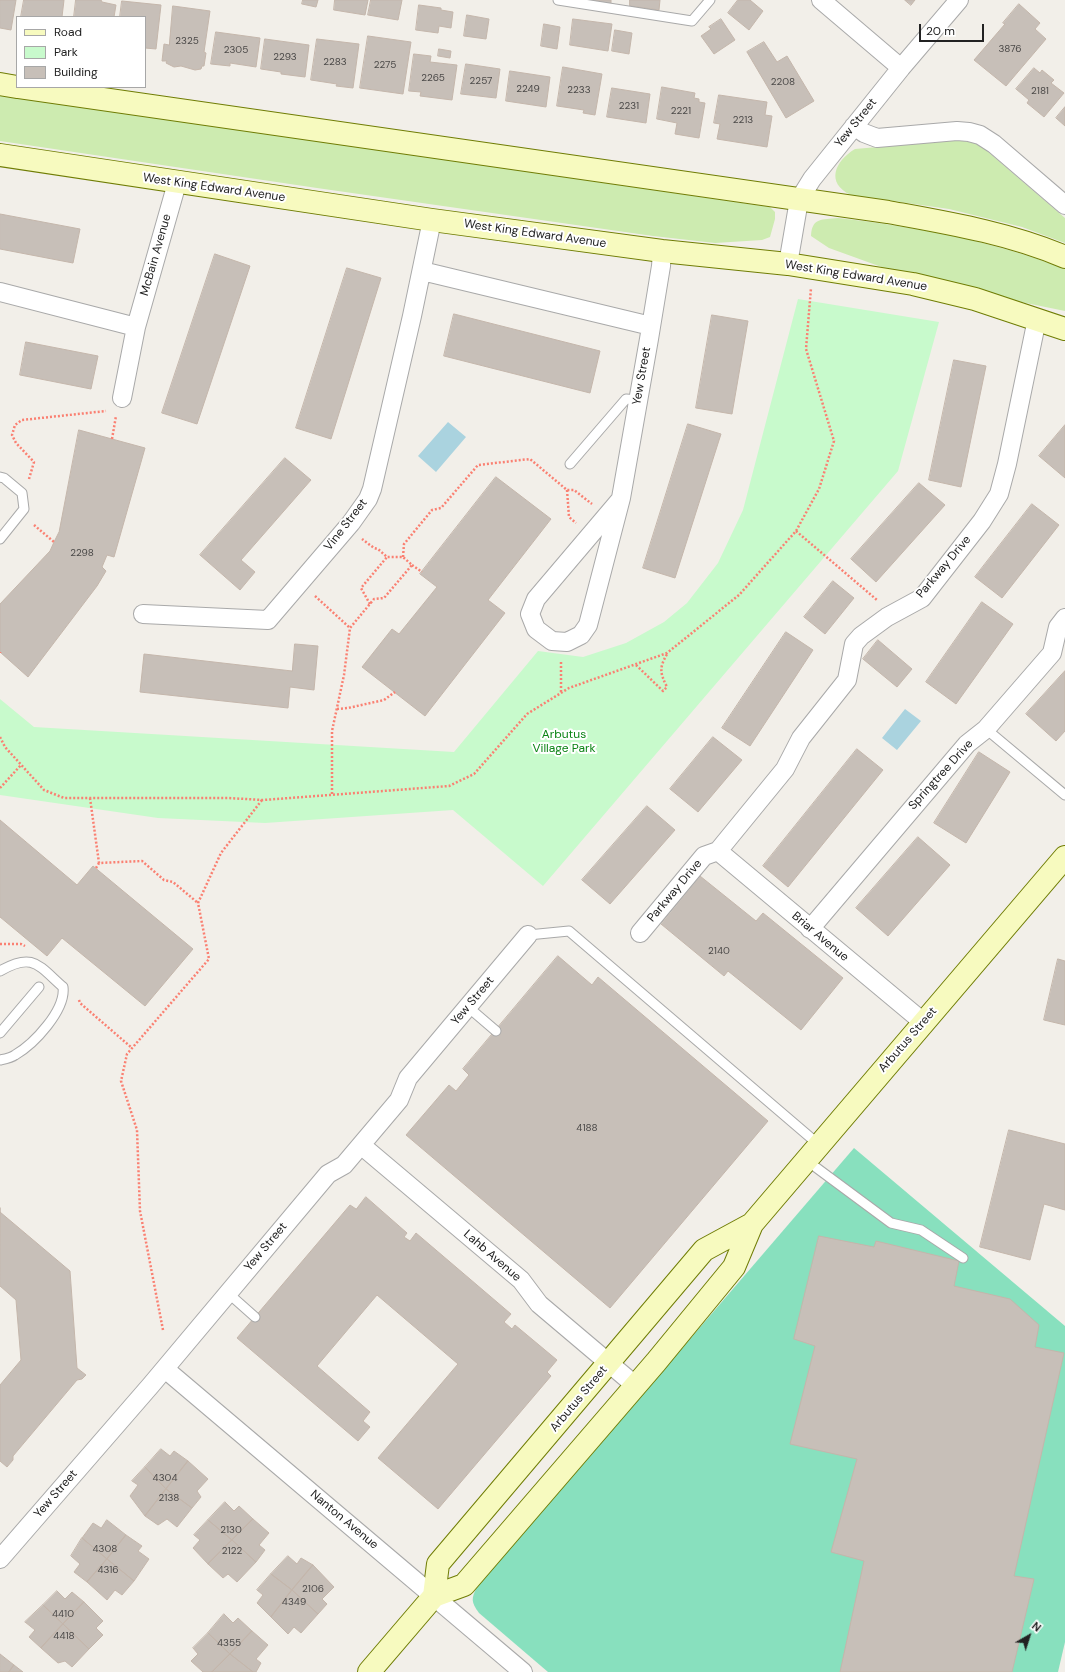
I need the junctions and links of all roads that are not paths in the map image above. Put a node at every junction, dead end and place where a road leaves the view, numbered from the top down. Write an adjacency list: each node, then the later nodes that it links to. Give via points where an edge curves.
1 (558, 0): 2 (lane, via 692,21)
2 (710, 0)
3 (821, 0): 5 (street)
4 (959, 0): 5 (street, Yew Street)
5 (901, 68): 9 (street, Yew Street)
6 (0, 84): 7 (main road)
7 (16, 87)
8 (25, 88): 12 (main road)
9 (854, 126): 12 (street, Yew Street, via 812,178); 13 (street, via 877,138 957,131 980,135 994,144)
10 (0, 155): 11 (main road, West King Edward Avenue)
11 (177, 183): 14 (main road, West King Edward Avenue); 22 (street, McBain Avenue)
12 (799, 200): 16 (main road, via 950,223 1002,236); 17 (street, Yew Street)
13 (1065, 206)
14 (432, 220): 15 (main road, West King Edward Avenue); 18 (street, Vine Street)
15 (662, 251): 17 (main road, West King Edward Avenue); 21 (street, Yew Street)
16 (1065, 257)
17 (788, 264): 20 (main road, West King Edward Avenue, via 913,284 975,298)
18 (422, 271): 21 (street); 30 (street, Vine Street, via 372,489 368,499 347,528 268,620)
19 (0, 292): 22 (street)
20 (1036, 319): 23 (main road, West King Edward Avenue); 34 (street, Parkway Drive, via 1008,464 999,494 982,521 922,598 887,617 860,636 854,644 847,680 801,738 785,769)
21 (651, 326): 24 (street, Yew Street)
22 (136, 327): 25 (street, McBain Avenue)
23 (1065, 329)
24 (638, 400): 26 (lane, via 626,399); 28 (street, Yew Street)
25 (119, 406)
26 (570, 464)
27 (0, 477): 29 (lane, via 22,493 24,509)
28 (620, 500): 28 (street, Yew Street, via 536,599 530,614 536,629 552,641 566,642 580,635 588,626)
29 (0, 539)
30 (143, 614)
31 (1065, 618): 32 (street, Springtree Drive, via 1058,627 1052,653)
32 (986, 729): 33 (lane); 36 (street, Springtree Drive, via 967,744)
33 (1065, 795)
34 (718, 851): 36 (street, Briar Avenue); 37 (street, Parkway Drive, via 704,856)
35 (1065, 857): 42 (main road, Arbutus Street)
36 (810, 929): 42 (street, Briar Avenue)
37 (640, 933)
38 (528, 935): 41 (street, Yew Street); 47 (lane, via 569,931)
39 (0, 971): 45 (lane, via 15,963 35,962 63,987 64,994 54,1017 30,1043 14,1056)
40 (39, 987): 44 (lane)
41 (468, 1007): 43 (lane); 46 (street, Yew Street, via 408,1078 399,1100)
42 (923, 1022): 47 (main road, Arbutus Street)
43 (496, 1031)
44 (0, 1032)
45 (0, 1060)
46 (361, 1145): 50 (street, Yew Street, via 344,1164 328,1174); 52 (street, Lahb Avenue, via 521,1280 539,1304)
47 (812, 1152): 48 (main road, Arbutus Street); 49 (lane, via 891,1224 921,1230)
48 (752, 1224): 52 (main road, Arbutus Street, via 704,1250); 54 (main road, Arbutus Street, via 734,1267)
49 (964, 1258)
50 (228, 1293): 51 (lane); 53 (street, Yew Street)
51 (255, 1317)
52 (609, 1363): 54 (street, Lahb Avenue); 56 (main road, Arbutus Street, via 438,1564)
53 (165, 1369): 55 (street, Yew Street); 56 (street, Nanton Avenue)
54 (636, 1386): 56 (main road, Arbutus Street, via 464,1585)
55 (0, 1559)
56 (434, 1596): 57 (main road, Arbutus Street); 58 (street, Nanton Avenue)
57 (369, 1672)
58 (523, 1672)

